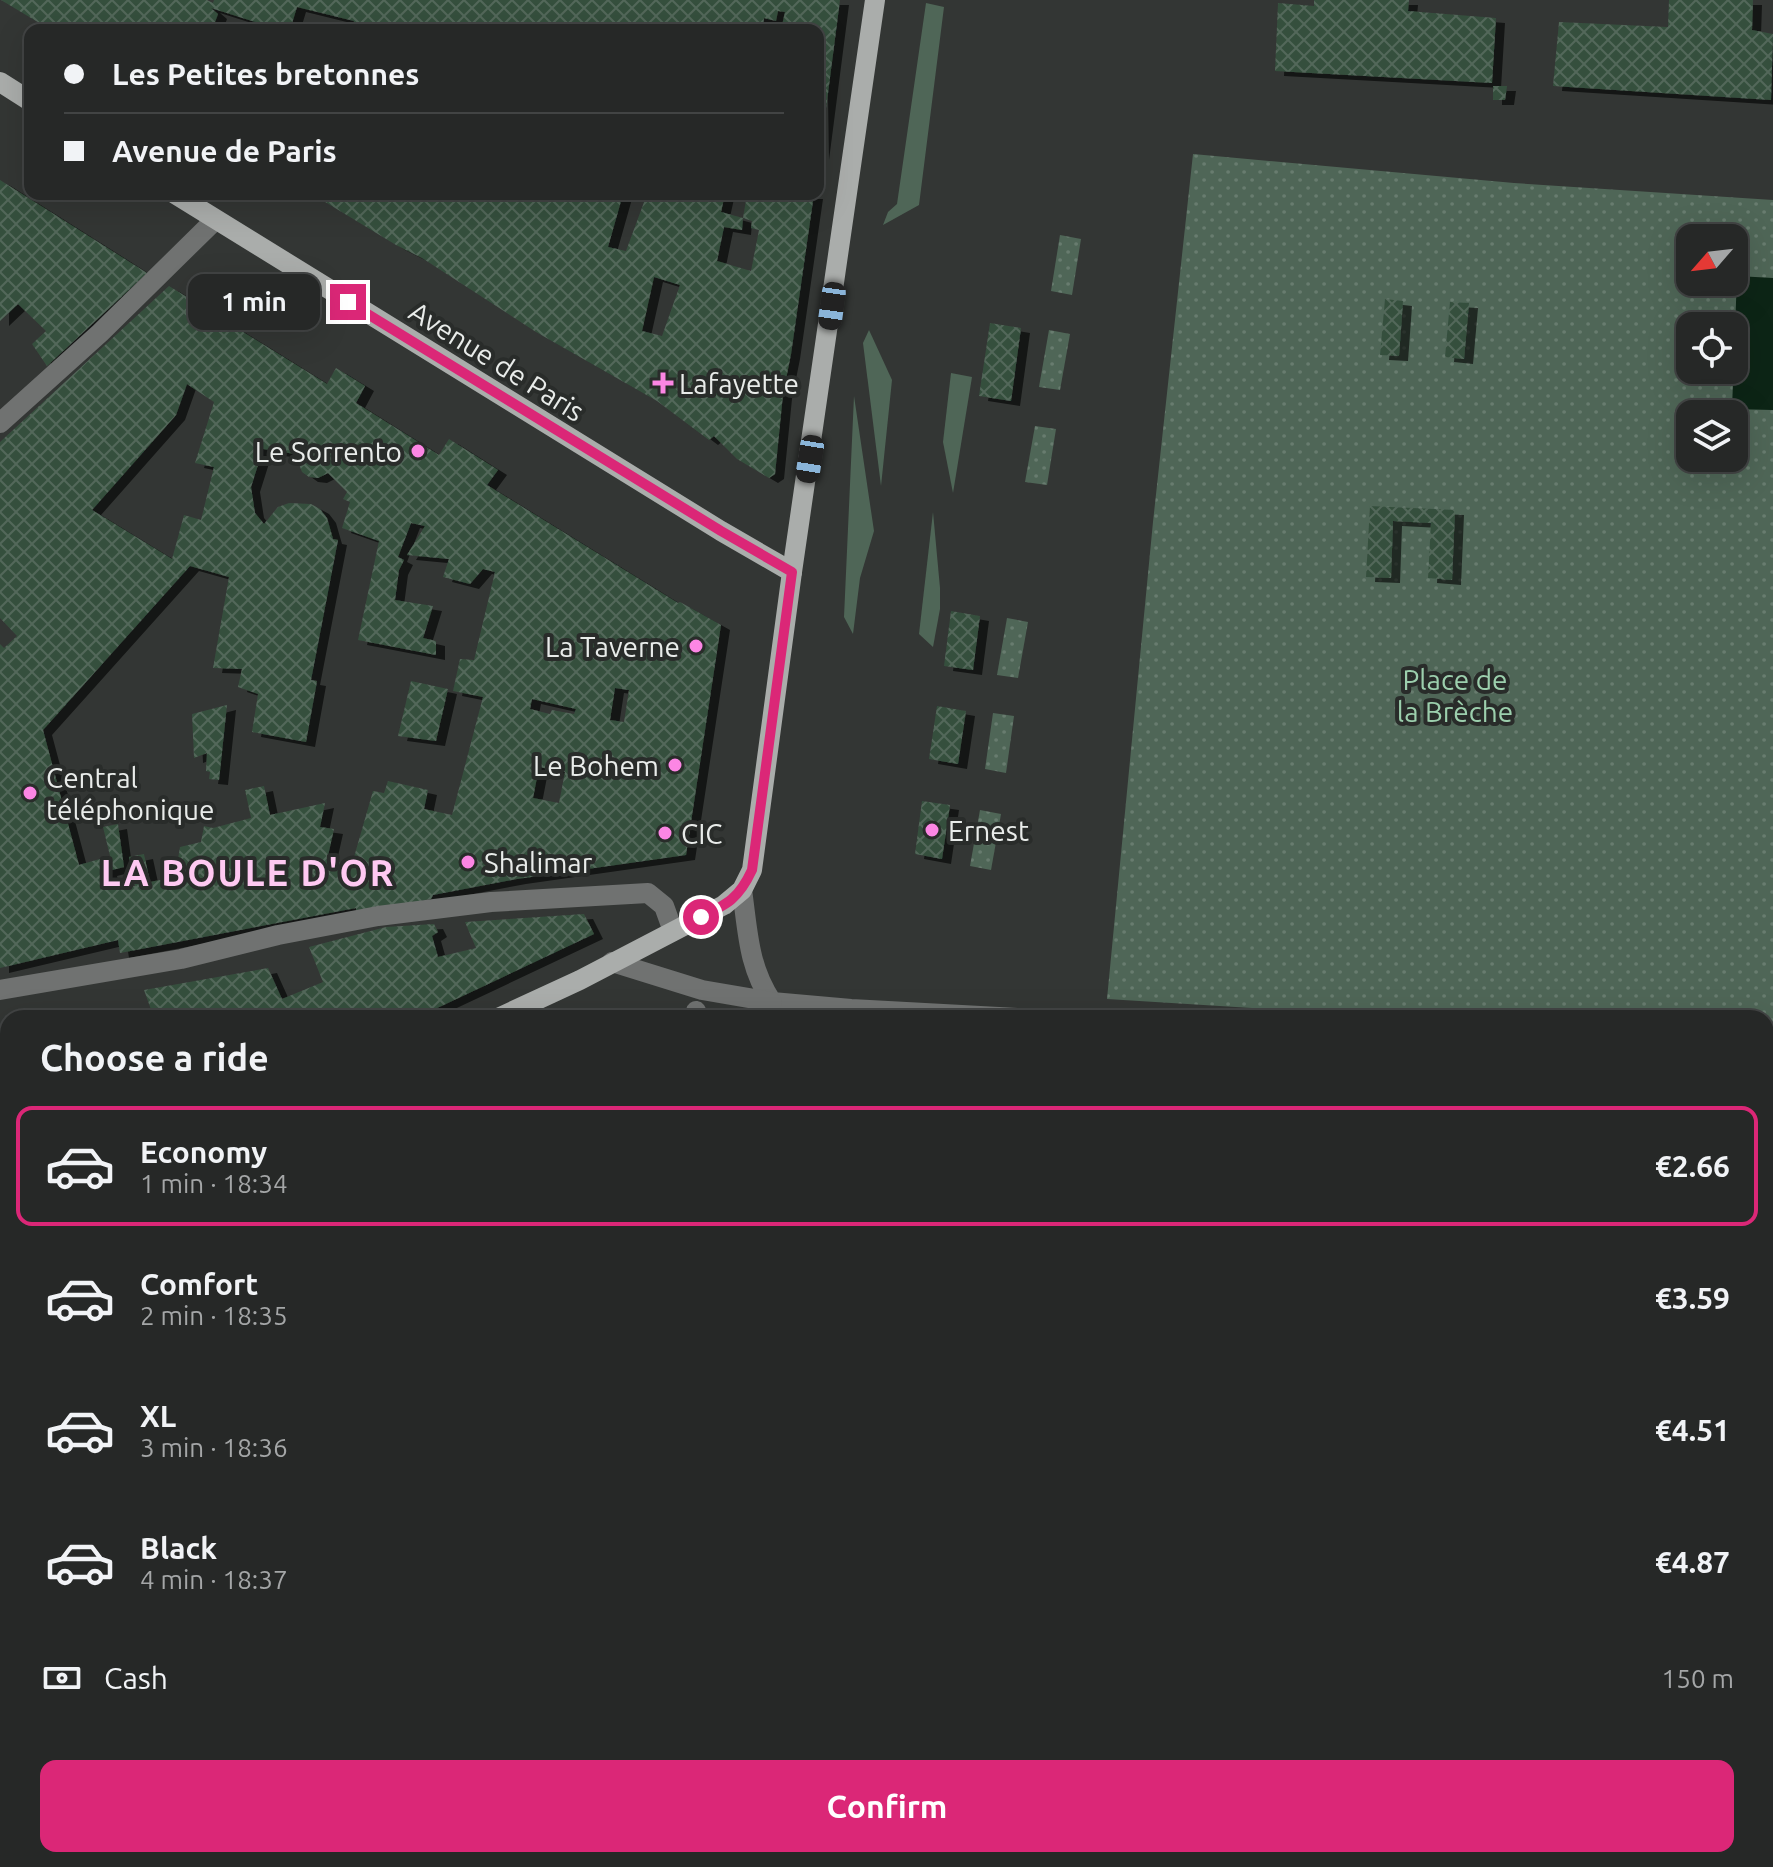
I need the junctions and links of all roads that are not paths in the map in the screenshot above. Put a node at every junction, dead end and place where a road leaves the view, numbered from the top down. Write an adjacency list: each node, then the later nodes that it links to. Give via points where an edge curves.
1 (875, 0): 7 (main road)
2 (2, 87): 3 (main road)
3 (24, 98)
4 (184, 200): 5 (main road, Avenue de Paris)
5 (215, 220): 6 (street); 7 (main road, Avenue de Paris)
6 (0, 423)
7 (792, 572): 8 (main road, via 756,845)
8 (742, 890): 9 (main road); 12 (street, via 752,962)
9 (673, 931): 10 (main road); 11 (street, via 664,906 648,893 491,902 378,916 181,959)
10 (612, 962): 12 (street, via 702,990); 13 (main road)
11 (0, 990)
12 (772, 1002): 14 (street)
13 (515, 1010)
14 (869, 1010)

